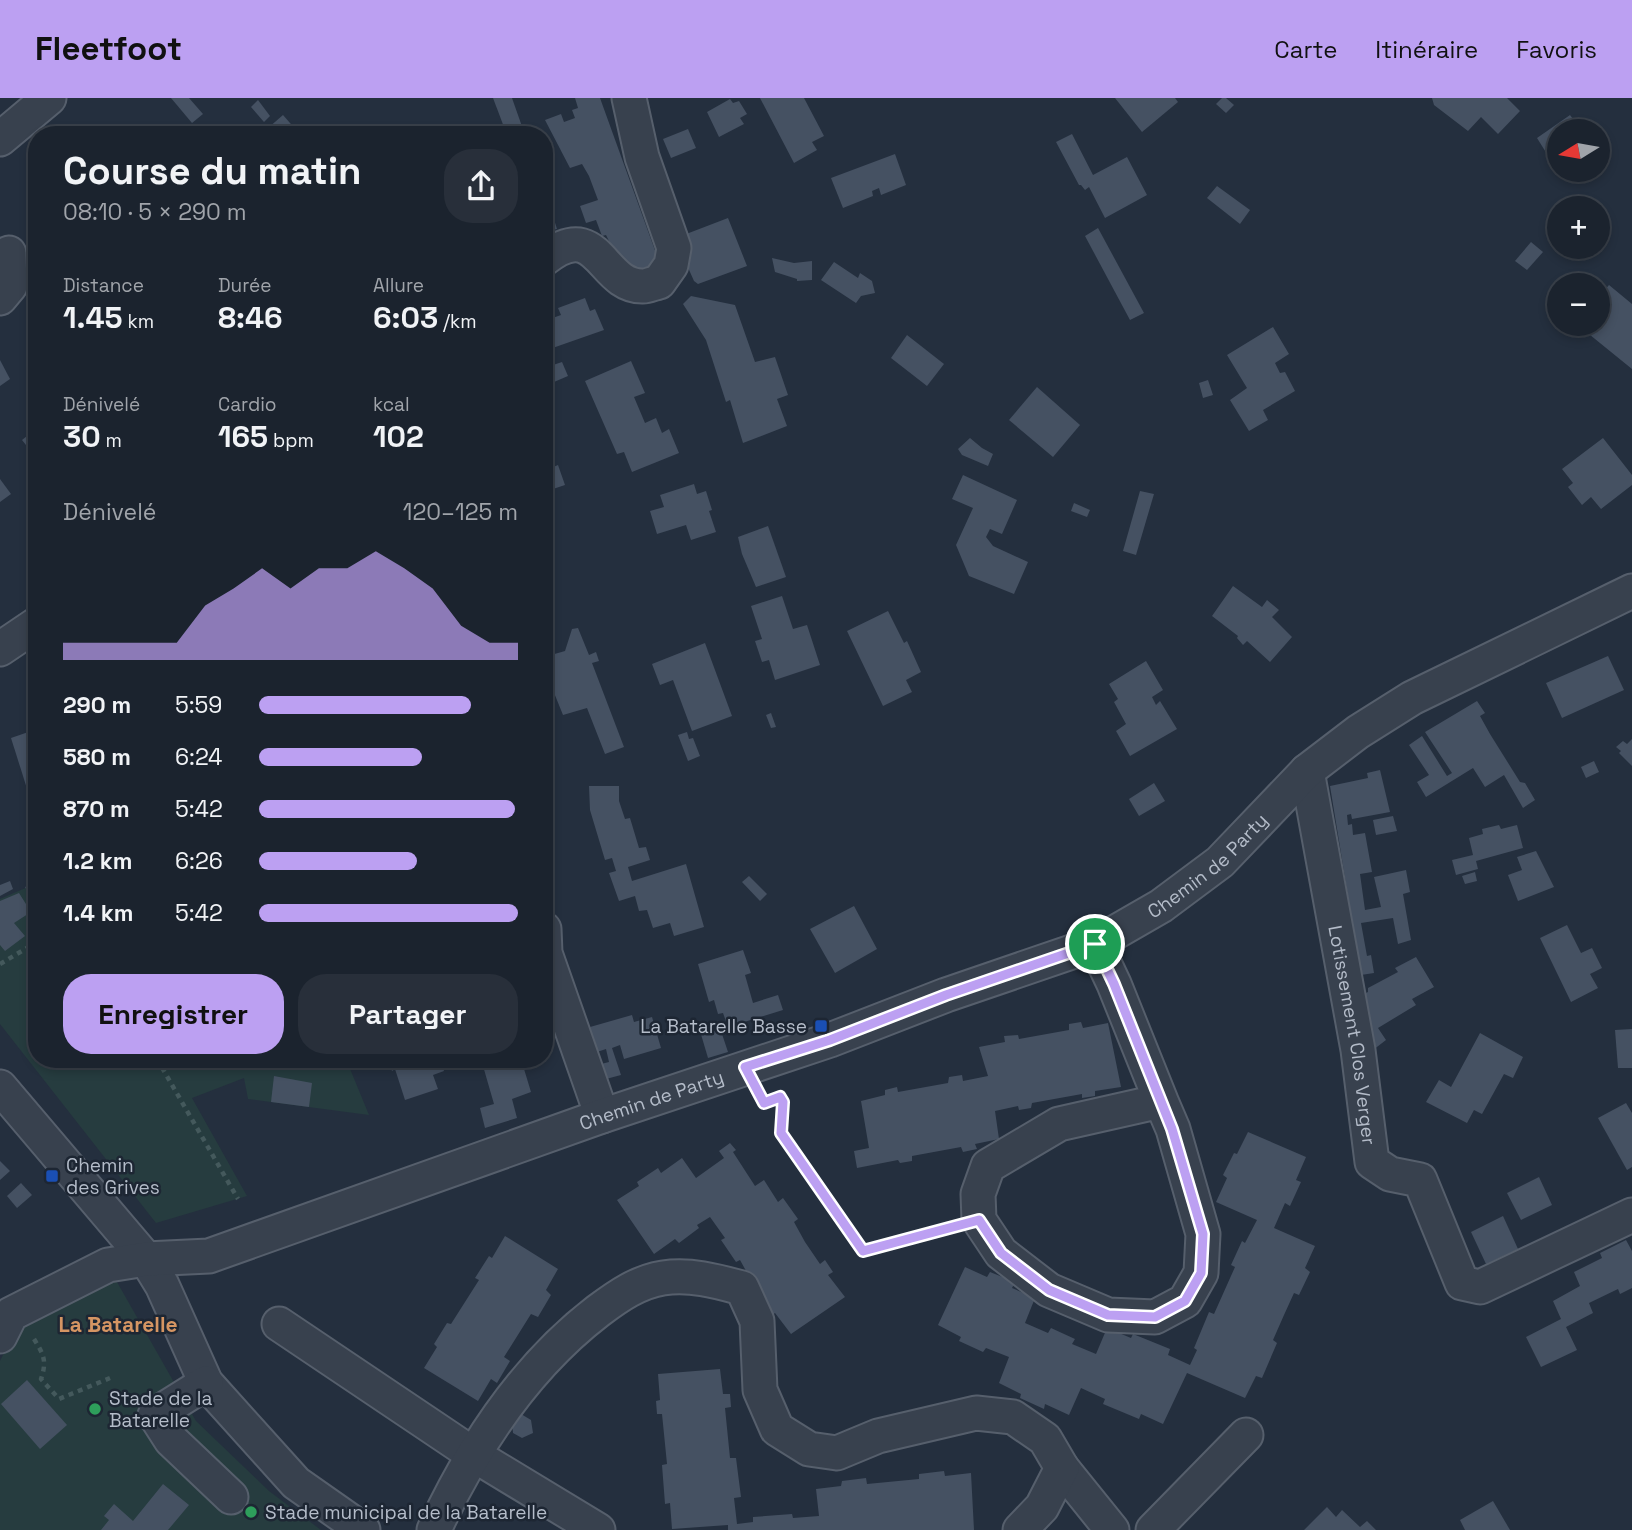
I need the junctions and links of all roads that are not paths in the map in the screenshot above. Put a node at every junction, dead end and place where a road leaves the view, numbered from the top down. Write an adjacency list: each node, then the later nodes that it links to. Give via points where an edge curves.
1 (49, 98): 3 (street)
2 (629, 98): 5 (street, via 642,157 674,248 671,265 659,282 642,286 615,274 590,247 574,245)
3 (0, 139)
4 (9, 253): 6 (street, via 10,286)
5 (553, 253)
6 (0, 298)
7 (1632, 592): 10 (street, Chemin de Party, via 1412,698)
8 (28, 630): 9 (street)
9 (0, 649)
10 (1307, 771): 11 (street, Chemin de Party, via 1220,862 1161,906); 16 (street, Lotissement Clos Verger, via 1372,1161 1390,1174 1420,1180 1462,1283 1480,1287)
11 (1095, 944): 14 (street); 15 (street, Chemin de Party)
12 (553, 976): 15 (street)
13 (0, 1087): 17 (street)
14 (1161, 1101): 14 (street, via 1059,1124 988,1166 978,1194 979,1220 1001,1253 1049,1290 1108,1315 1155,1317 1185,1301 1201,1273 1203,1234)
15 (602, 1116): 17 (street, Chemin de Party, via 209,1256)
16 (1632, 1215)
17 (146, 1259): 18 (street, Chemin de Party, via 108,1265); 20 (street)
18 (9, 1324)
19 (279, 1325): 22 (street)
20 (206, 1383): 24 (street, via 155,1415 171,1440); 25 (street, via 296,1483)
21 (1246, 1435): 30 (street)
22 (474, 1455): 23 (street, via 528,1376 576,1328 626,1290 663,1278 705,1278 742,1288 757,1321 761,1390 777,1429 809,1449 837,1452 878,1436 976,1413 1013,1417 1045,1439); 26 (street); 27 (street)
23 (1062, 1468): 28 (street, via 1042,1507); 29 (street)
24 (231, 1497)
25 (363, 1530)
26 (433, 1530)
27 (598, 1530)
28 (1020, 1530)
29 (1112, 1530)
30 (1153, 1530)

